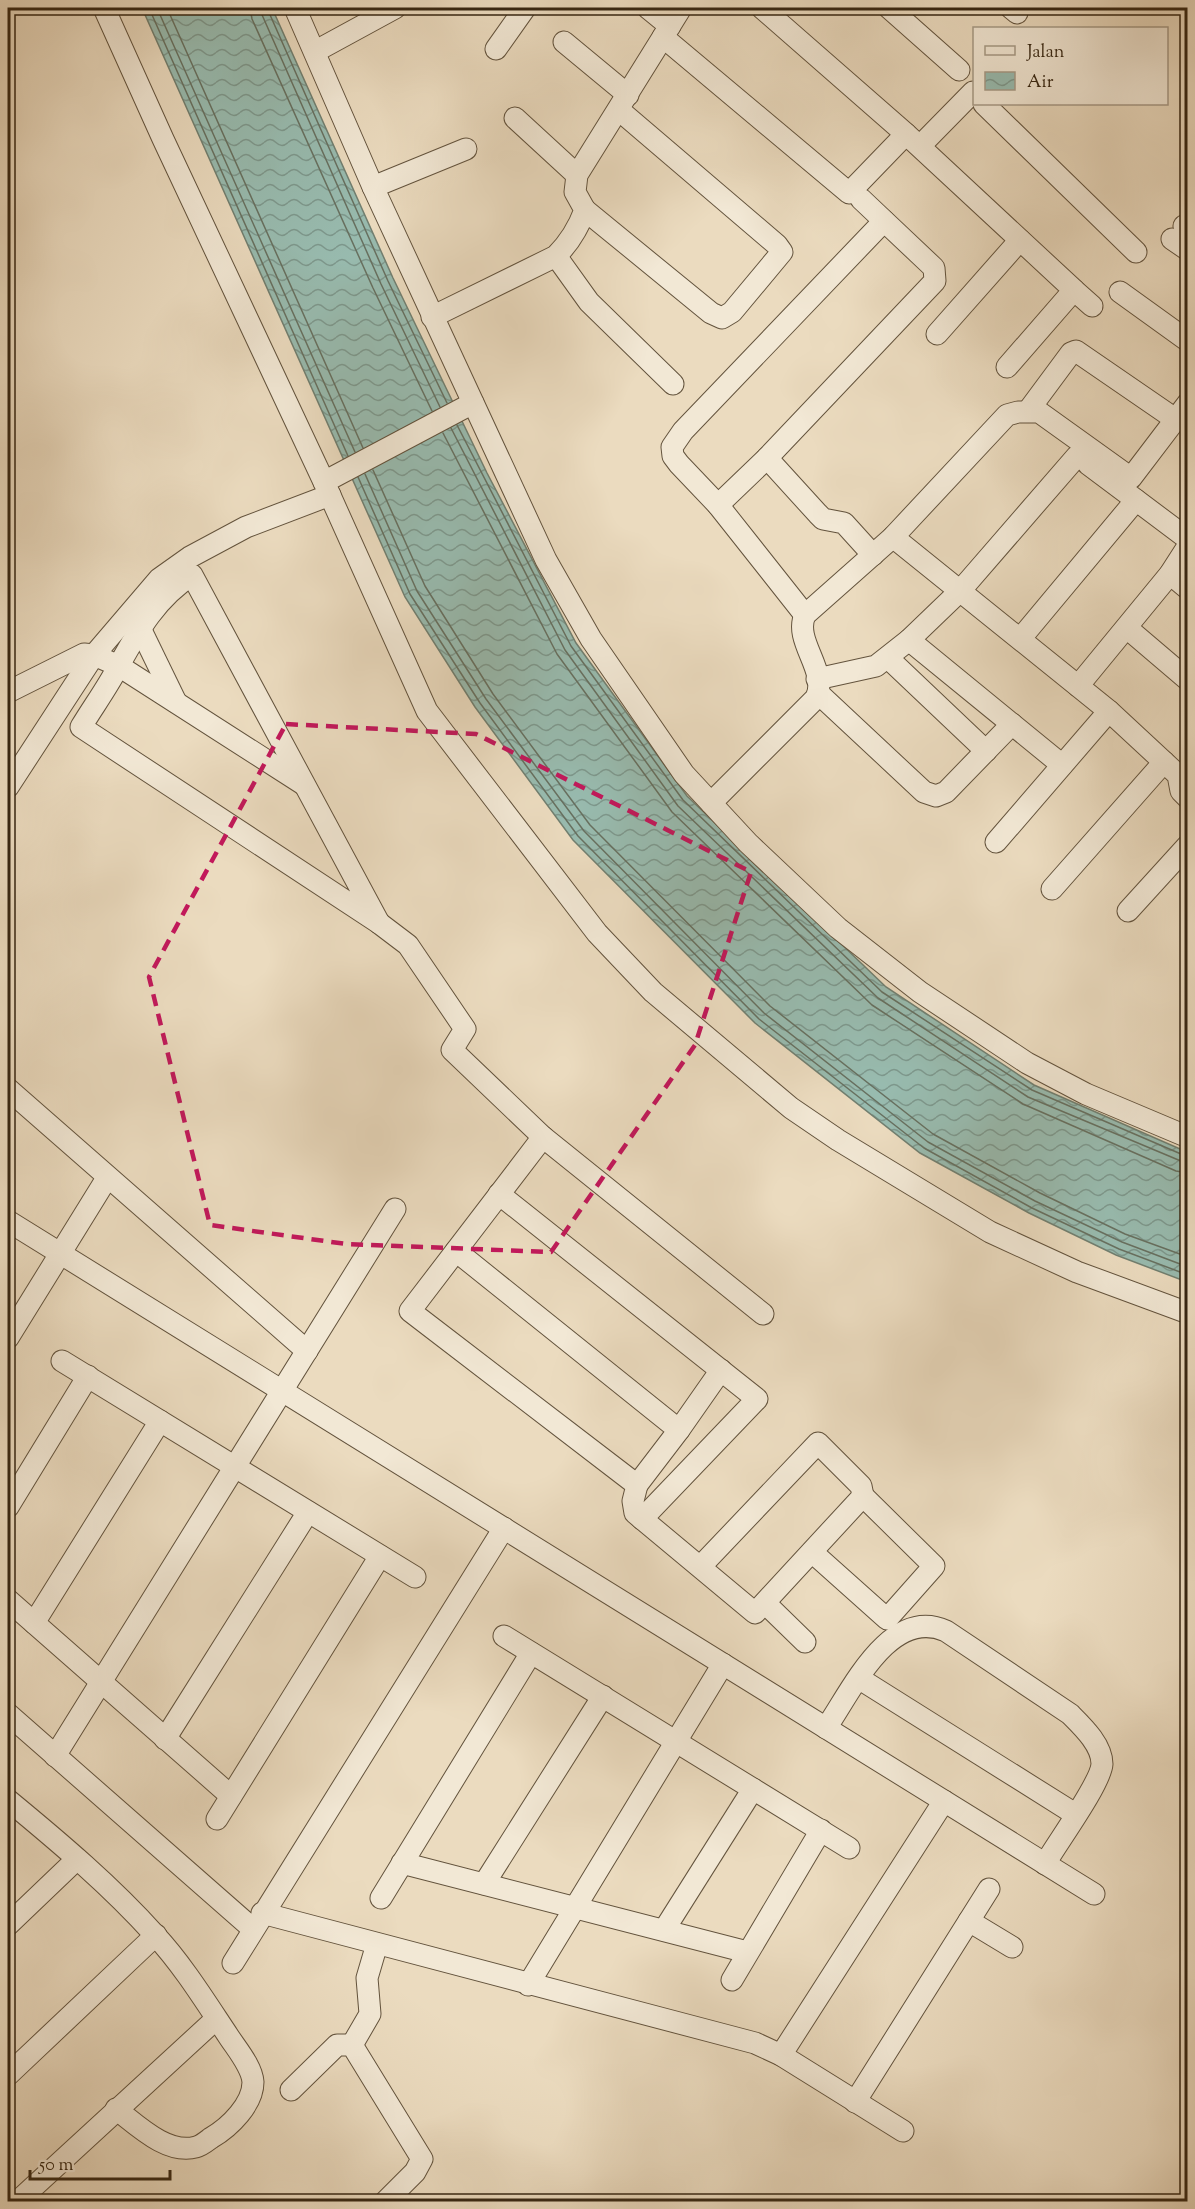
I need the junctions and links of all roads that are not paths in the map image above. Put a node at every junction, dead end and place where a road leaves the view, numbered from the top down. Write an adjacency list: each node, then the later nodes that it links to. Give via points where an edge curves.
1 (104, 8): 41 (street)
2 (295, 8): 12 (street)
3 (394, 8): 12 (street)
4 (525, 8): 11 (street)
5 (648, 8): 9 (street)
6 (681, 8): 9 (street)
7 (762, 8): 18 (street)
8 (889, 8): 13 (street)
9 (667, 32): 15 (street); 18 (street, via 849,193)
10 (564, 42): 15 (street)
11 (496, 49)
12 (316, 51): 21 (street)
13 (960, 70)
14 (973, 92): 18 (street)
15 (623, 102): 20 (street); 23 (street, via 782,252 732,312 722,318)
16 (985, 105): 26 (street)
17 (514, 118): 20 (street)
18 (913, 140): 25 (street)
19 (466, 149): 21 (street)
20 (577, 175): 23 (street, via 575,192)
21 (373, 187): 31 (street)
22 (861, 199): 24 (street)
23 (585, 210): 27 (street, via 579,228)
24 (884, 220): 40 (street, via 934,268 935,281); 43 (street, via 676,439 673,456)
25 (1020, 240): 28 (street); 32 (street)
26 (1136, 252)
27 (556, 256): 31 (street); 35 (street, via 589,302)
28 (1074, 290): 30 (street); 34 (street)
29 (1120, 292): 33 (street)
30 (1092, 306)
31 (432, 318): 36 (street)
32 (937, 334)
33 (1188, 341)
34 (1007, 367)
35 (673, 384)
36 (472, 403): 41 (street); 72 (street, via 546,560 591,639 684,774)
37 (1023, 411): 38 (street, via 1076,351); 39 (street); 42 (street, via 1039,412); 44 (street, via 1006,415)
38 (1181, 411): 42 (street)
39 (1077, 456): 42 (street); 50 (street)
40 (767, 458): 43 (street); 47 (street, via 823,519 844,524)
41 (327, 489): 56 (street, via 246,527 159,579); 87 (street, via 427,711 597,933 653,992 791,1108 900,1179 990,1232 1077,1272)
42 (1130, 489): 45 (street); 54 (street)
43 (718, 505): 51 (street)
44 (893, 537): 47 (street); 50 (street)
45 (1188, 539)
46 (1188, 546): 48 (street)
47 (873, 555): 51 (street)
48 (1170, 574): 49 (street); 53 (street)
49 (1188, 589)
50 (960, 591): 54 (street); 55 (street)
51 (805, 615): 60 (street, via 802,626)
52 (140, 628): 58 (street); 63 (street); 69 (street, via 154,607 192,575)
53 (1127, 628): 59 (street); 61 (street)
54 (1021, 638): 61 (street)
55 (909, 640): 57 (street); 65 (street)
56 (94, 655): 58 (street); 62 (street, via 84,654); 70 (street)
57 (888, 658): 60 (street); 66 (street)
58 (119, 666): 63 (street); 77 (street, via 81,727)
59 (1188, 680)
60 (818, 686): 66 (street, via 929,795 946,792); 72 (street, via 813,703)
61 (1078, 686): 64 (street)
62 (8, 692)
63 (176, 702): 69 (street)
64 (1109, 711): 67 (street); 68 (street)
65 (1012, 724): 66 (street); 67 (street)
66 (986, 751)
67 (1062, 765): 73 (street)
68 (1177, 771): 71 (street, via 1181,791); 75 (street)
69 (306, 786): 77 (street)
70 (8, 787)
71 (1188, 798)
72 (711, 803): 80 (street, via 838,928 920,992 1027,1063 1086,1094)
73 (996, 842)
74 (1188, 845): 76 (street)
75 (1052, 889)
76 (1128, 911)
77 (379, 923): 79 (street, via 408,945 465,1029 452,1050)
78 (8, 1089): 81 (street)
79 (543, 1137): 82 (street); 88 (street)
80 (1188, 1137)
81 (107, 1178): 86 (street); 90 (street)
82 (499, 1194): 85 (street); 92 (street)
83 (395, 1209): 90 (street)
84 (8, 1221): 86 (street)
85 (456, 1251): 96 (street); 98 (street, via 410,1311)
86 (61, 1253): 89 (street); 94 (street)
87 (1188, 1313)
88 (763, 1314)
89 (8, 1338)
90 (307, 1351): 94 (street)
91 (62, 1361): 93 (street)
92 (721, 1370): 96 (street); 102 (street, via 757,1399)
93 (88, 1376): 95 (street); 100 (street)
94 (282, 1390): 97 (street); 103 (street)
95 (160, 1421): 97 (street); 110 (street)
96 (679, 1430): 98 (street)
97 (235, 1467): 101 (street); 116 (street)
98 (637, 1485): 102 (street, via 633,1501 635,1513)
99 (863, 1496): 104 (street); 104 (street, via 934,1566 887,1619); 106 (street, via 861,1486 818,1443)
100 (8, 1507)
101 (308, 1512): 105 (street); 120 (street)
102 (642, 1519): 106 (street)
103 (504, 1528): 114 (street); 139 (street)
104 (812, 1552): 109 (street)
105 (380, 1556): 107 (street); 124 (street)
106 (700, 1567): 109 (street, via 755,1613)
107 (415, 1577)
108 (8, 1600): 110 (street)
109 (765, 1603): 112 (street)
110 (34, 1623): 116 (street)
111 (504, 1636): 113 (street)
112 (805, 1642)
113 (531, 1653): 117 (street); 132 (street)
114 (723, 1664): 119 (street); 121 (street)
115 (860, 1679): 119 (street); 127 (street); 127 (street, via 885,1642 904,1631 925,1624 946,1631 1055,1703 1084,1727 1100,1752 1102,1763 1097,1781)
116 (101, 1682): 120 (street); 122 (street)
117 (603, 1696): 121 (street); 134 (street)
118 (8, 1714): 122 (street)
119 (826, 1728): 125 (street)
120 (165, 1739): 124 (street)
121 (675, 1741): 123 (street); 138 (street)
122 (55, 1756): 139 (street)
123 (753, 1789): 129 (street); 142 (street)
124 (231, 1796): 128 (street)
125 (944, 1801): 133 (street); 152 (street)
126 (10, 1806): 131 (street)
127 (1075, 1814): 133 (street)
128 (217, 1819)
129 (820, 1830): 130 (street); 146 (street)
130 (849, 1848)
131 (77, 1859): 141 (street); 143 (street)
132 (402, 1863): 134 (street); 137 (street)
133 (1045, 1863): 136 (street)
134 (484, 1884): 138 (street)
135 (989, 1889): 140 (street)
136 (1094, 1894)
137 (381, 1898)
138 (573, 1907): 142 (street); 149 (street)
139 (258, 1921): 144 (street); 147 (street)
140 (969, 1921): 145 (street); 155 (street)
141 (8, 1925)
142 (664, 1930): 146 (street)
143 (156, 1935): 150 (street); 153 (street)
144 (377, 1944): 149 (street); 151 (street, via 368,1978 370,2014)
145 (1011, 1947)
146 (747, 1952): 148 (street)
147 (233, 1963)
148 (732, 1980)
149 (528, 1985): 152 (street, via 703,2027)
150 (216, 2019): 156 (street); 156 (street, via 253,2080 250,2099 215,2136 196,2147 177,2148 155,2138)
151 (352, 2045): 154 (street, via 337,2045); 159 (street, via 422,2159 415,2172)
152 (782, 2055): 155 (street)
153 (8, 2075)
154 (291, 2090)
155 (855, 2102): 157 (street)
156 (116, 2109): 158 (street)
157 (903, 2132)
158 (17, 2202)
159 (384, 2202)

